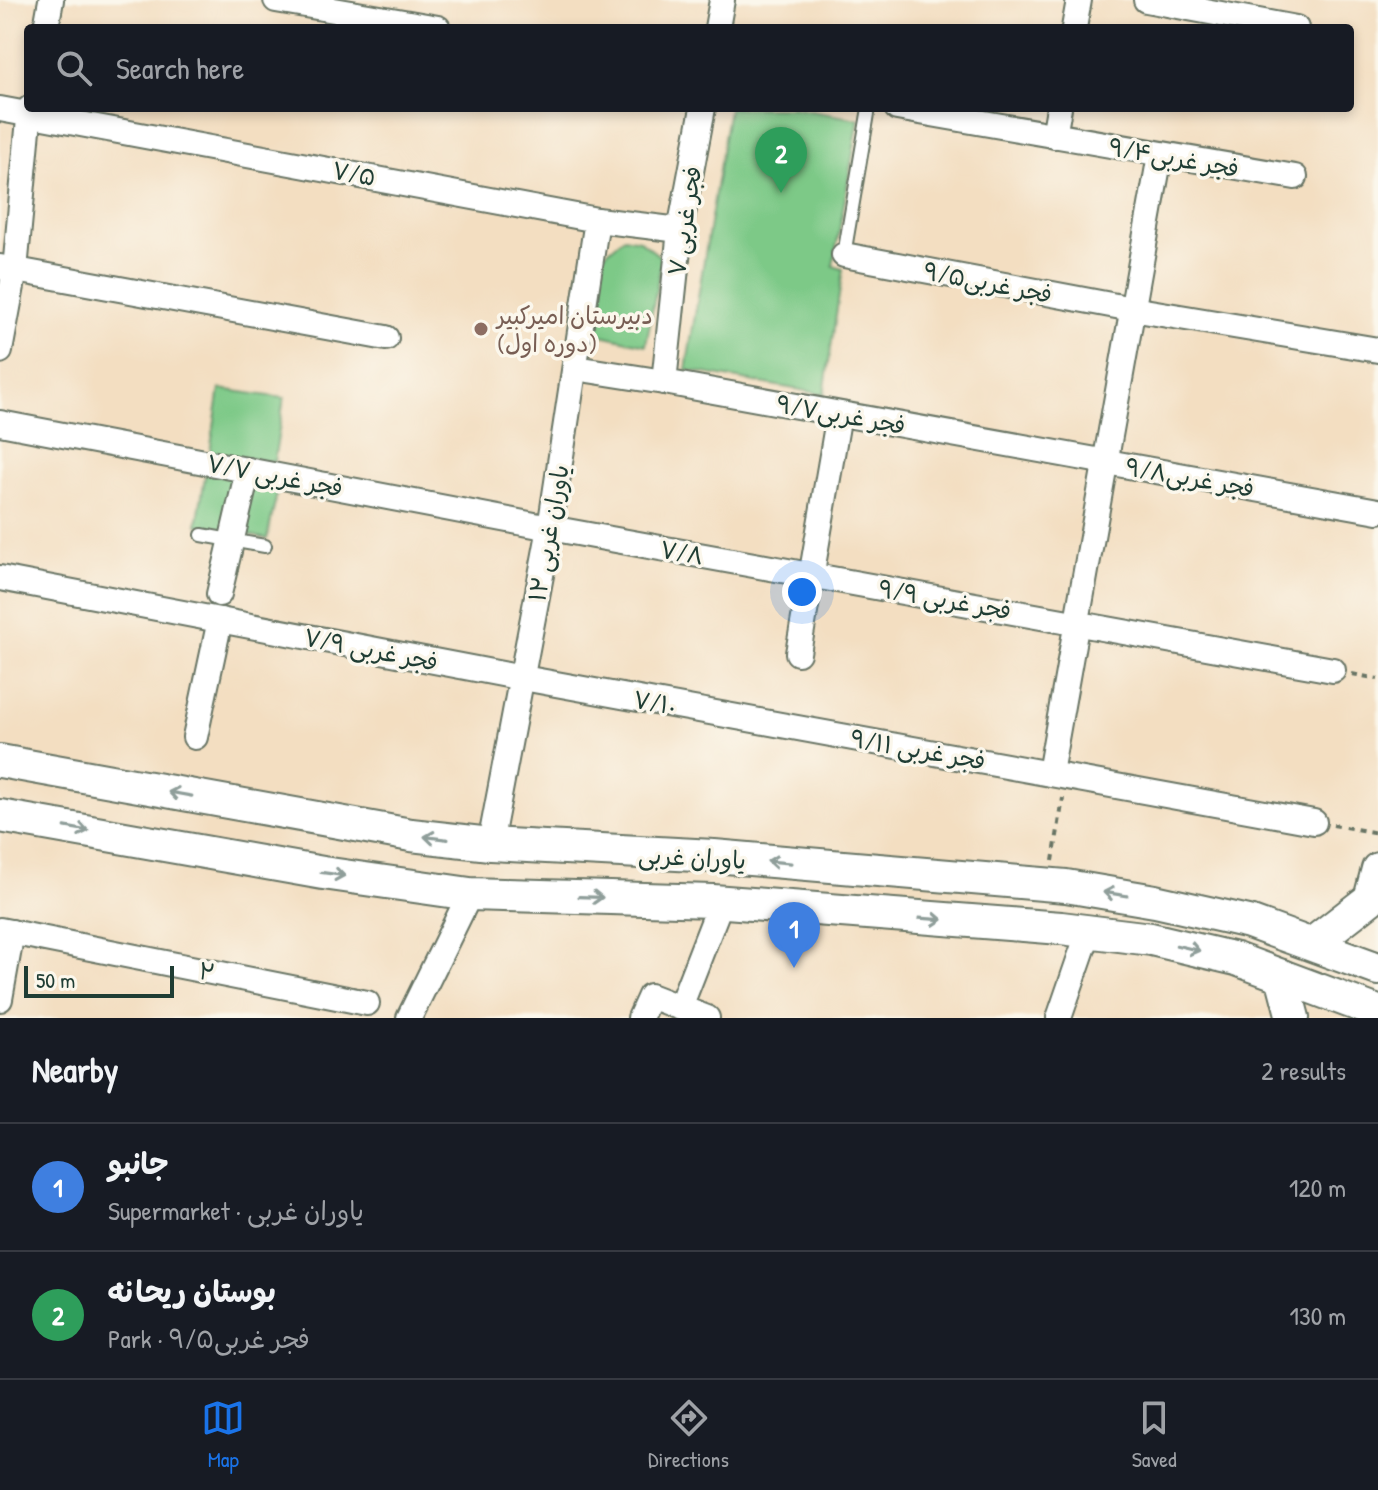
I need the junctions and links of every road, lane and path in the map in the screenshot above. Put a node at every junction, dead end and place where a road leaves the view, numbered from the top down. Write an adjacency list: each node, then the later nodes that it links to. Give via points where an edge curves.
1 (51, 0): 6 (street)
2 (276, 0): 7 (street)
3 (722, 0): 8 (street)
4 (1079, 0): 9 (street)
5 (1146, 0): 10 (street)
6 (47, 24)
7 (415, 24)
8 (718, 24)
9 (1075, 24)
10 (1275, 24)
11 (0, 109): 12 (street, ۷/۵)
12 (24, 111)
13 (29, 112): 25 (street)
14 (34, 112): 22 (street, ۷/۵)
15 (702, 112): 23 (street, ۷ فجر غربی)
16 (868, 112): 24 (lane)
17 (919, 112): 19 (street, فجر غربی۹/۴)
18 (1058, 112): 19 (street)
19 (1054, 136): 20 (street, فجر غربی۹/۴)
20 (1160, 155): 21 (street, فجر غربی۹/۴); 26 (street)
21 (1295, 177)
22 (597, 220): 23 (street, ۷/۵); 30 (street, ۱۲ یاوران غربی)
23 (680, 230): 31 (street, ۷ فجر غربی)
24 (844, 255): 26 (street, فجر غربی۹/۵)
25 (7, 269): 27 (street); 29 (street)
26 (1132, 309): 28 (street, فجر غربی۹/۵); 34 (street)
27 (386, 338)
28 (1378, 350)
29 (0, 351)
30 (575, 368): 31 (street, فجر غربی۹/۷); 37 (street, ۱۲ یاوران غربی)
31 (664, 382): 32 (street, فجر غربی۹/۷)
32 (839, 414): 34 (street, فجر غربی۹/۷); 41 (street)
33 (0, 423): 35 (street, ۷/۷ فجر غربی)
34 (1105, 462): 36 (street, فجر غربی۹/۸); 45 (street)
35 (248, 470): 37 (street, ۷/۷ فجر غربی); 39 (street)
36 (1378, 511)
37 (550, 528): 41 (street, ۷/۸); 48 (street, ۱۲ یاوران غربی)
38 (202, 535): 39 (lane)
39 (231, 540): 40 (lane); 43 (street)
40 (265, 546)
41 (813, 576): 45 (street, ۹/۹ فجر غربی); 46 (street)
42 (0, 578): 44 (street, ۷/۹ فجر غربی)
43 (219, 594)
44 (220, 620): 48 (street, ۷/۹ فجر غربی); 50 (street)
45 (1076, 623): 47 (street, ۹/۹ فجر غربی); 52 (street)
46 (798, 653)
47 (1333, 670)
48 (523, 678): 49 (street, ۷/۱۰); 56 (street, ۱۲ یاوران غربی)
49 (786, 726): 52 (street, ۹/۱۱ فجر غربی)
50 (195, 737)
51 (0, 761): 56 (main road, یاوران غربی, one-way to 51, via 411,835)
52 (1058, 775): 54 (street, ۹/۱۱ فجر غربی); 58 (path)
53 (0, 816): 60 (main road, یاوران غربی, one-way to 60)
54 (1314, 822): 55 (path)
55 (1378, 833)
56 (490, 844): 57 (main road, یاوران غربی, one-way to 56)
57 (857, 870): 58 (main road, یاوران غربی); 62 (main road)
58 (1049, 885): 65 (main road, یاوران غربی, one-way to 58, via 1233,918)
59 (1375, 892): 65 (main road)
60 (470, 894): 61 (main road, یاوران غربی, one-way to 61); 72 (street)
61 (721, 902): 62 (main road, یاوران غربی); 70 (street)
62 (853, 913): 64 (main road, یاوران غربی, one-way to 64)
63 (6, 931): 68 (street); 69 (street, ۲)
64 (1089, 931): 67 (main road, یاوران غربی, one-way to 67, via 1151,939); 75 (street)
65 (1312, 944): 66 (main road, یاوران غربی)
66 (1378, 969)
67 (1282, 976): 71 (main road, یاوران غربی); 76 (main road)
68 (0, 999)
69 (367, 1003)
70 (680, 1007): 73 (street, via 650,996); 74 (street)
71 (1378, 1012)
72 (414, 1017)
73 (640, 1018)
74 (707, 1018)
75 (1059, 1018)
76 (1293, 1018)

